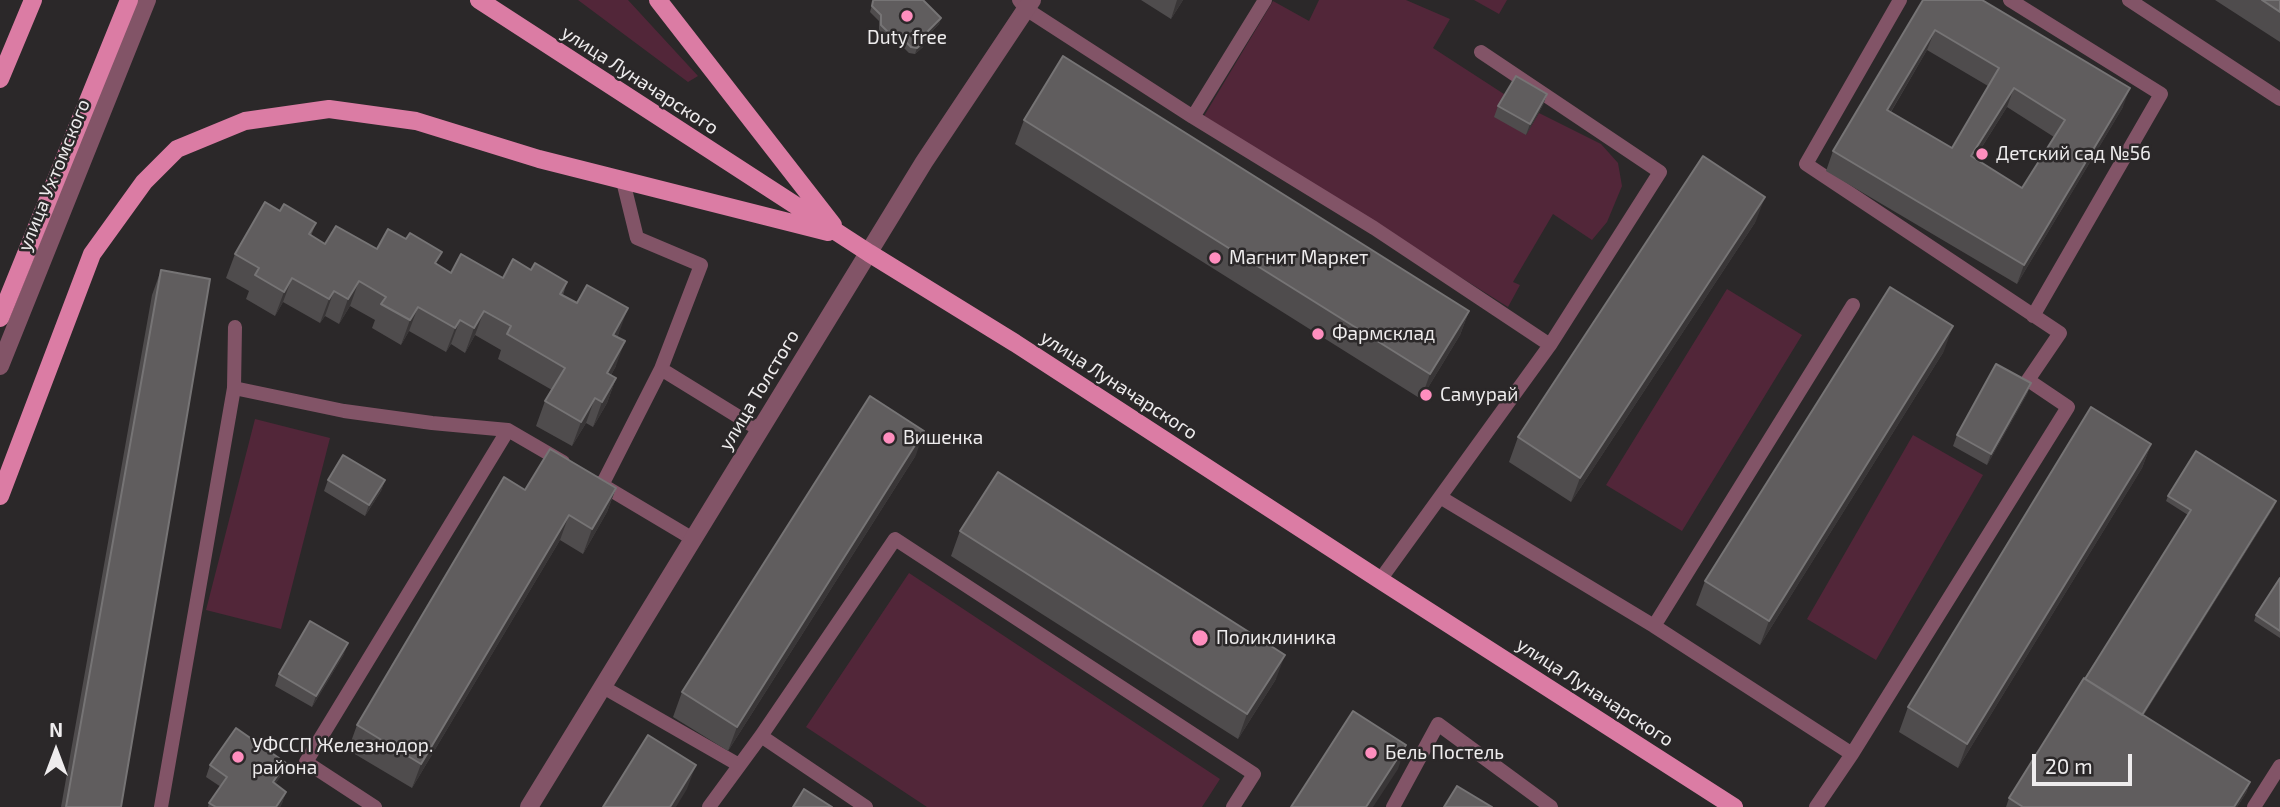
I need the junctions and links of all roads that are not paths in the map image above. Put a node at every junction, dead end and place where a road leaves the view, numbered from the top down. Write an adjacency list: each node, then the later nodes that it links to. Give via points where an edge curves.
1 (129, 0): 21 (main road)
2 (147, 0): 24 (street, улица Ухтомского)
3 (479, 0): 17 (main road, улица Луначарского)
4 (657, 0): 17 (main road)
5 (1265, 0): 15 (lane)
6 (1900, 0): 20 (lane, via 1806,164)
7 (2010, 0): 20 (lane, via 2161,94)
8 (2129, 0): 14 (lane)
9 (32, 2): 12 (main road); 13 (main road)
10 (1026, 3): 15 (lane); 18 (street, улица Толстого)
11 (1481, 52): 23 (lane, via 1660,172)
12 (0, 53)
13 (0, 79)
14 (2280, 99)
15 (1193, 117): 23 (lane, via 1374,228)
16 (623, 181): 17 (main road); 25 (lane, via 637,238 701,265); 30 (main road, via 416,121 329,108 245,121 177,149 144,182 92,254)
17 (842, 236): 18 (main road, улица Луначарского)
18 (869, 253): 28 (street, улица Толстого); 33 (main road, улица Луначарского)
19 (1853, 305): 34 (lane)
20 (2033, 316): 37 (lane, via 2060,333 2028,380 2068,407)
21 (0, 317)
22 (235, 327): 26 (lane)
23 (1550, 345): 31 (lane)
24 (0, 366)
25 (661, 369): 28 (lane); 29 (lane)
26 (234, 388): 27 (lane, via 344,411); 40 (lane)
27 (509, 430): 29 (lane); 41 (lane, via 306,762)
28 (760, 430): 32 (street, улица Толстого)
29 (591, 478): 32 (lane)
30 (0, 496)
31 (1440, 497): 33 (lane); 34 (lane)
32 (693, 538): 35 (street, улица Толстого)
33 (1380, 580): 48 (main road, улица Луначарского)
34 (1654, 626): 37 (lane)
35 (603, 687): 38 (lane); 42 (street, улица Толстого)
36 (761, 736): 38 (lane); 44 (lane); 45 (lane, via 895,538 1254,774)
37 (1852, 754): 49 (lane)
38 (739, 765): 43 (lane)
39 (2280, 766): 50 (lane)
40 (161, 807)
41 (375, 807)
42 (529, 807)
43 (709, 807)
44 (866, 807)
45 (1233, 807)
46 (1393, 807): 47 (lane, via 1438,724)
47 (1551, 807)
48 (1734, 807)
49 (1816, 807)
50 (2255, 807)

